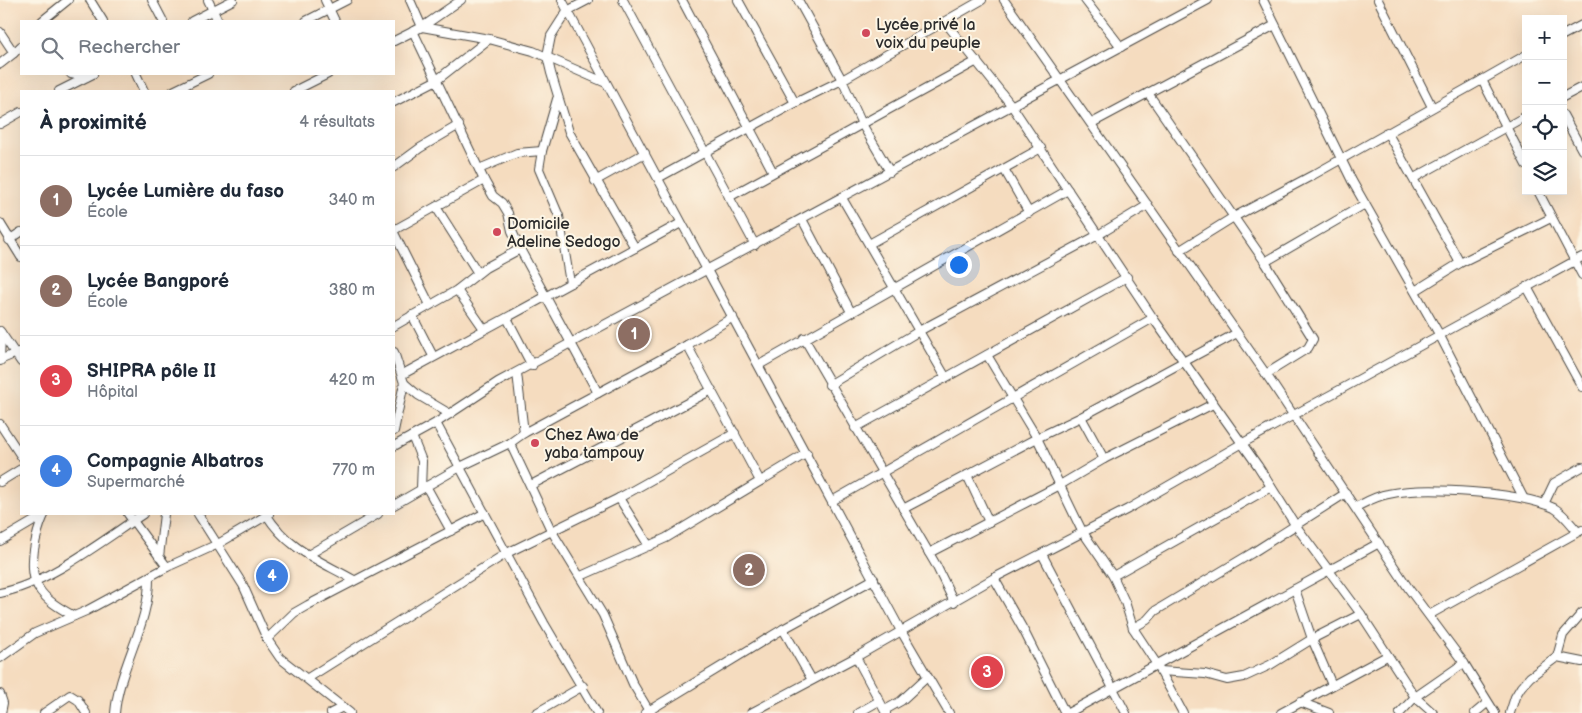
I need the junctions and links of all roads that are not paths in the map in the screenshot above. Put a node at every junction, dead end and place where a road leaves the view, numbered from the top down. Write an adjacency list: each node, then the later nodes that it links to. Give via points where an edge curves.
1 (68, 0): 25 (street)
2 (90, 0): 26 (street)
3 (152, 0): 27 (street)
4 (208, 0): 23 (street)
5 (234, 0): 23 (street)
6 (324, 0): 22 (street)
7 (347, 0): 22 (street)
8 (410, 0): 35 (street)
9 (461, 0): 35 (street)
10 (562, 0): 24 (street)
11 (588, 0): 24 (street)
12 (623, 0): 83 (street)
13 (682, 0): 77 (street)
14 (738, 0): 66 (street)
15 (798, 0): 53 (street)
16 (982, 0): 32 (street)
17 (1004, 0): 55 (street)
18 (1085, 0): 42 (street)
19 (1208, 0): 42 (street)
20 (1263, 0): 33 (street)
21 (1378, 0): 68 (street)
22 (330, 9): 30 (street); 31 (street)
23 (213, 11): 28 (street); 29 (street)
24 (567, 11): 44 (street, via 551,36); 56 (street)
25 (43, 20)
26 (102, 20)
27 (162, 20)
28 (194, 20)
29 (218, 20)
30 (308, 20)
31 (335, 20)
32 (945, 22): 46 (street); 53 (street)
33 (1275, 25): 62 (street); 85 (street)
34 (1582, 25): 38 (street)
35 (422, 27): 36 (street); 39 (street)
36 (413, 31): 40 (street); 52 (street)
37 (0, 32): 43 (street)
38 (1567, 33)
39 (489, 39): 44 (street); 52 (street)
40 (395, 40)
41 (20, 47): 43 (street)
42 (1121, 47): 55 (street)
43 (14, 53): 47 (street)
44 (547, 56): 56 (street); 64 (street)
45 (1522, 57): 54 (street)
46 (977, 61): 67 (street); 74 (street)
47 (0, 64)
48 (90, 75): 58 (street)
49 (136, 75): 59 (street)
50 (206, 75): 60 (street)
51 (326, 75): 61 (street)
52 (437, 80): 65 (street); 75 (street)
53 (842, 80): 66 (street); 74 (street)
54 (1482, 80): 68 (street); 76 (street)
55 (1059, 81): 67 (street); 72 (street)
56 (606, 83): 82 (street)
57 (1582, 87): 63 (street)
58 (61, 90)
59 (144, 90)
60 (174, 90)
61 (296, 90)
62 (1148, 93): 72 (street); 103 (street)
63 (1567, 95)
64 (557, 99): 81 (street); 94 (street, via 569,132)
65 (395, 101)
66 (795, 103): 77 (street)
67 (1012, 106): 80 (street); 90 (street)
68 (1432, 107): 78 (street)
69 (20, 113): 73 (street)
70 (1522, 118): 76 (street)
71 (1567, 121): 79 (street)
72 (1092, 123): 100 (street)
73 (0, 124)
74 (862, 124): 89 (street); 90 (street)
75 (459, 125): 86 (street); 87 (street)
76 (1507, 126): 84 (street); 92 (street)
77 (748, 128): 83 (street); 89 (street)
78 (1387, 132): 85 (street); 92 (street)
79 (1581, 144)
80 (1040, 148): 88 (street); 95 (street)
81 (542, 151): 87 (street, via 516,153); 126 (street, via 539,169 559,216)
82 (645, 153): 91 (street); 94 (street)
83 (706, 153): 91 (street); 97 (street)
84 (1522, 157)
85 (1342, 159): 99 (street); 103 (street)
86 (395, 166)
87 (479, 169): 93 (street)
88 (1004, 169): 102 (street); 113 (street)
89 (773, 172): 97 (street)
90 (890, 172): 98 (street)
91 (658, 178): 107 (street)
92 (1414, 178): 121 (street)
93 (484, 180): 101 (street); 116 (street, via 508,213)
94 (595, 181): 115 (street)
95 (1068, 190): 102 (street); 111 (street)
96 (1540, 195): 104 (street)
97 (729, 197): 114 (street)
98 (842, 198): 105 (street); 113 (street)
99 (1365, 204): 120 (street); 130 (street)
100 (1148, 205): 111 (street); 117 (street)
101 (436, 207): 108 (street); 123 (street)
102 (1029, 213): 128 (street)
103 (1232, 218): 117 (street); 120 (street)
104 (1552, 218): 119 (street); 121 (street)
105 (802, 219): 114 (street); 133 (street)
106 (0, 223): 112 (street)
107 (682, 223): 115 (street); 122 (street)
108 (395, 231)
109 (20, 233): 112 (street)
110 (395, 234): 132 (street)
111 (1098, 235): 125 (street); 140 (street)
112 (10, 240): 118 (street)
113 (869, 244): 128 (street)
114 (755, 245): 122 (street)
115 (635, 248): 126 (street)
116 (520, 249): 123 (street); 131 (street)
117 (1179, 250): 142 (street)
118 (20, 255)
119 (1578, 259): 124 (street); 127 (street)
120 (1264, 262): 156 (street, via 1313,342)
121 (1460, 263): 130 (street)
122 (708, 270): 135 (street); 145 (street)
123 (478, 273): 129 (street)
124 (1582, 275)
125 (1126, 277): 137 (street); 149 (street)
126 (570, 283): 131 (street)
127 (1526, 286): 143 (street); 160 (street)
128 (894, 288): 133 (street); 140 (street)
129 (457, 290): 132 (street); 139 (street)
130 (1415, 291): 143 (street)
131 (546, 296): 136 (street); 145 (street)
132 (430, 305): 134 (street)
133 (851, 312): 144 (street)
134 (412, 316): 138 (street); 150 (street)
135 (733, 317): 146 (street); 153 (street)
136 (506, 318): 139 (street); 154 (street)
137 (1153, 318): 152 (street); 163 (street)
138 (395, 325)
139 (484, 329): 150 (street)
140 (919, 331): 157 (street); 159 (street)
141 (1, 332): 147 (street); 151 (street)
142 (1237, 333): 152 (street); 156 (street)
143 (1440, 334): 166 (street); 194 (street)
144 (804, 338): 153 (street); 159 (street)
145 (572, 344): 154 (street); 162 (street)
146 (688, 344): 161 (street); 162 (street)
147 (18, 352): 151 (street)
148 (395, 355): 158 (street)
149 (987, 355): 157 (street); 163 (street)
150 (433, 356): 158 (street)
151 (0, 360)
152 (1183, 361): 164 (street); 167 (street)
153 (759, 365): 179 (street)
154 (532, 366): 155 (street)
155 (516, 373): 165 (street); 172 (street)
156 (1266, 374): 166 (street)
157 (945, 376): 171 (street)
158 (404, 378): 165 (street, via 418,395); 170 (street)
159 (830, 385): 171 (street)
160 (1582, 387)
161 (712, 390): 173 (street); 189 (street)
162 (598, 393): 172 (street)
163 (1013, 399): 175 (street); 185 (street)
164 (1213, 404): 177 (street); 181 (street)
165 (450, 414): 168 (street)
166 (1295, 416): 177 (street); 193 (street)
167 (1081, 417): 175 (street); 181 (street)
168 (436, 423): 174 (street); 182 (street)
169 (0, 424): 180 (street)
170 (395, 425)
171 (855, 428): 185 (street)
172 (524, 433): 176 (street)
173 (735, 433): 187 (street); 195 (street)
174 (412, 436): 178 (street); 192 (street, via 422,461)
175 (1037, 438): 186 (street); 190 (street)
176 (510, 443): 182 (street); 189 (street)
177 (1241, 444): 191 (street); 213 (street, via 1128,509)
178 (395, 445)
179 (807, 453): 187 (street); 196 (street)
180 (20, 454)
181 (1104, 458): 190 (street)
182 (460, 467): 192 (street); 201 (street)
183 (1582, 467): 198 (street, via 1554,483)
184 (20, 470): 188 (street)
185 (881, 473): 196 (street); 200 (street)
186 (967, 475): 200 (street); 210 (street)
187 (760, 481): 219 (street)
188 (0, 482)
189 (531, 485): 212 (street)
190 (1060, 485): 210 (street); 213 (street)
191 (1271, 487): 211 (street); 228 (street)
192 (424, 488): 197 (street); 214 (street)
193 (1346, 493): 199 (street); 211 (street)
194 (1523, 497): 198 (street); 199 (street, via 1440,491 1399,492 1382,495)
195 (619, 498): 212 (street); 219 (street)
196 (832, 501): 231 (street)
197 (395, 504)
198 (1544, 504): 215 (street, via 1557,510)
199 (1356, 507): 218 (street)
200 (903, 509): 221 (street)
201 (485, 513): 214 (street); 220 (street)
202 (43, 515): 216 (street)
203 (45, 515): 232 (street, via 34,546)
204 (164, 515): 224 (street)
205 (199, 515): 217 (street)
206 (265, 515): 217 (street)
207 (268, 515): 223 (street, via 286,540)
208 (376, 515): 223 (street)
209 (131, 517): 224 (street); 232 (street, via 70,561)
210 (989, 522): 221 (street)
211 (1296, 526): 226 (street); 241 (street)
212 (551, 530): 220 (street); 227 (street)
213 (1082, 530): 222 (street); 228 (street)
214 (451, 531): 233 (street)
215 (1580, 531): 239 (street)
216 (1, 537)
217 (218, 544): 225 (street); 244 (street, via 252,602)
218 (1379, 544): 226 (street); 239 (street)
219 (649, 546): 227 (street)
220 (506, 553): 254 (street); 257 (street)
221 (929, 553): 236 (street)
222 (1042, 554): 230 (street); 258 (street)
223 (308, 555): 233 (street)
224 (159, 557): 225 (street)
225 (167, 567): 229 (street)
226 (1330, 570): 234 (street); 238 (street)
227 (581, 576): 265 (street)
228 (1113, 576): 241 (street)
229 (149, 577): 240 (street); 270 (street, via 146,607 117,694)
230 (994, 578): 236 (street); 278 (street)
231 (874, 579): 242 (street); 243 (street)
232 (35, 580): 235 (street); 240 (street, via 54,604)
233 (354, 580): 244 (street, via 294,613)
234 (1295, 589): 245 (street); 252 (street)
235 (0, 593)
236 (954, 602): 243 (street)
237 (1582, 612): 249 (street, via 1563,635)
238 (1361, 614): 245 (street); 246 (street)
239 (1429, 615): 251 (street)
240 (74, 616): 248 (street, via 35,633)
241 (1132, 628): 252 (street)
242 (783, 629): 255 (street); 265 (street)
243 (901, 631): 247 (street); 253 (street)
244 (267, 639): 254 (street, via 280,658)
245 (1312, 639): 252 (street, via 1244,678 1227,680); 256 (street)
246 (1387, 656): 256 (street); 260 (street)
247 (856, 657): 255 (street); 261 (street)
248 (0, 658)
249 (1557, 658): 250 (street); 287 (street, via 1530,677 1514,697)
250 (1582, 662)
251 (1464, 663): 260 (street); 263 (street)
252 (1158, 667): 258 (street); 280 (street)
253 (927, 677): 266 (street); 277 (street)
254 (308, 678): 264 (street)
255 (812, 680): 275 (street)
256 (1332, 685): 262 (street)
257 (583, 686): 273 (street); 274 (street)
258 (1113, 689): 278 (street); 279 (street)
259 (0, 694): 267 (street, via 3,703)
260 (1415, 697): 283 (street); 284 (street)
261 (879, 700): 266 (street); 276 (street)
262 (1300, 702): 281 (street); 282 (street)
263 (1487, 702): 285 (street); 286 (street)
264 (344, 707): 271 (street); 272 (street)
265 (647, 712)
266 (885, 712)
267 (1, 713)
268 (44, 713): 269 (street, via 70,695 78,700)
269 (86, 713)
270 (116, 713)
271 (331, 713)
272 (350, 713)
273 (536, 713)
274 (597, 713)
275 (751, 713)
276 (858, 713)
277 (949, 713)
278 (1067, 713)
279 (1126, 713)
280 (1183, 713)
281 (1281, 713)
282 (1329, 713)
283 (1400, 713)
284 (1433, 713)
285 (1475, 713)
286 (1495, 713)
287 (1510, 713)

